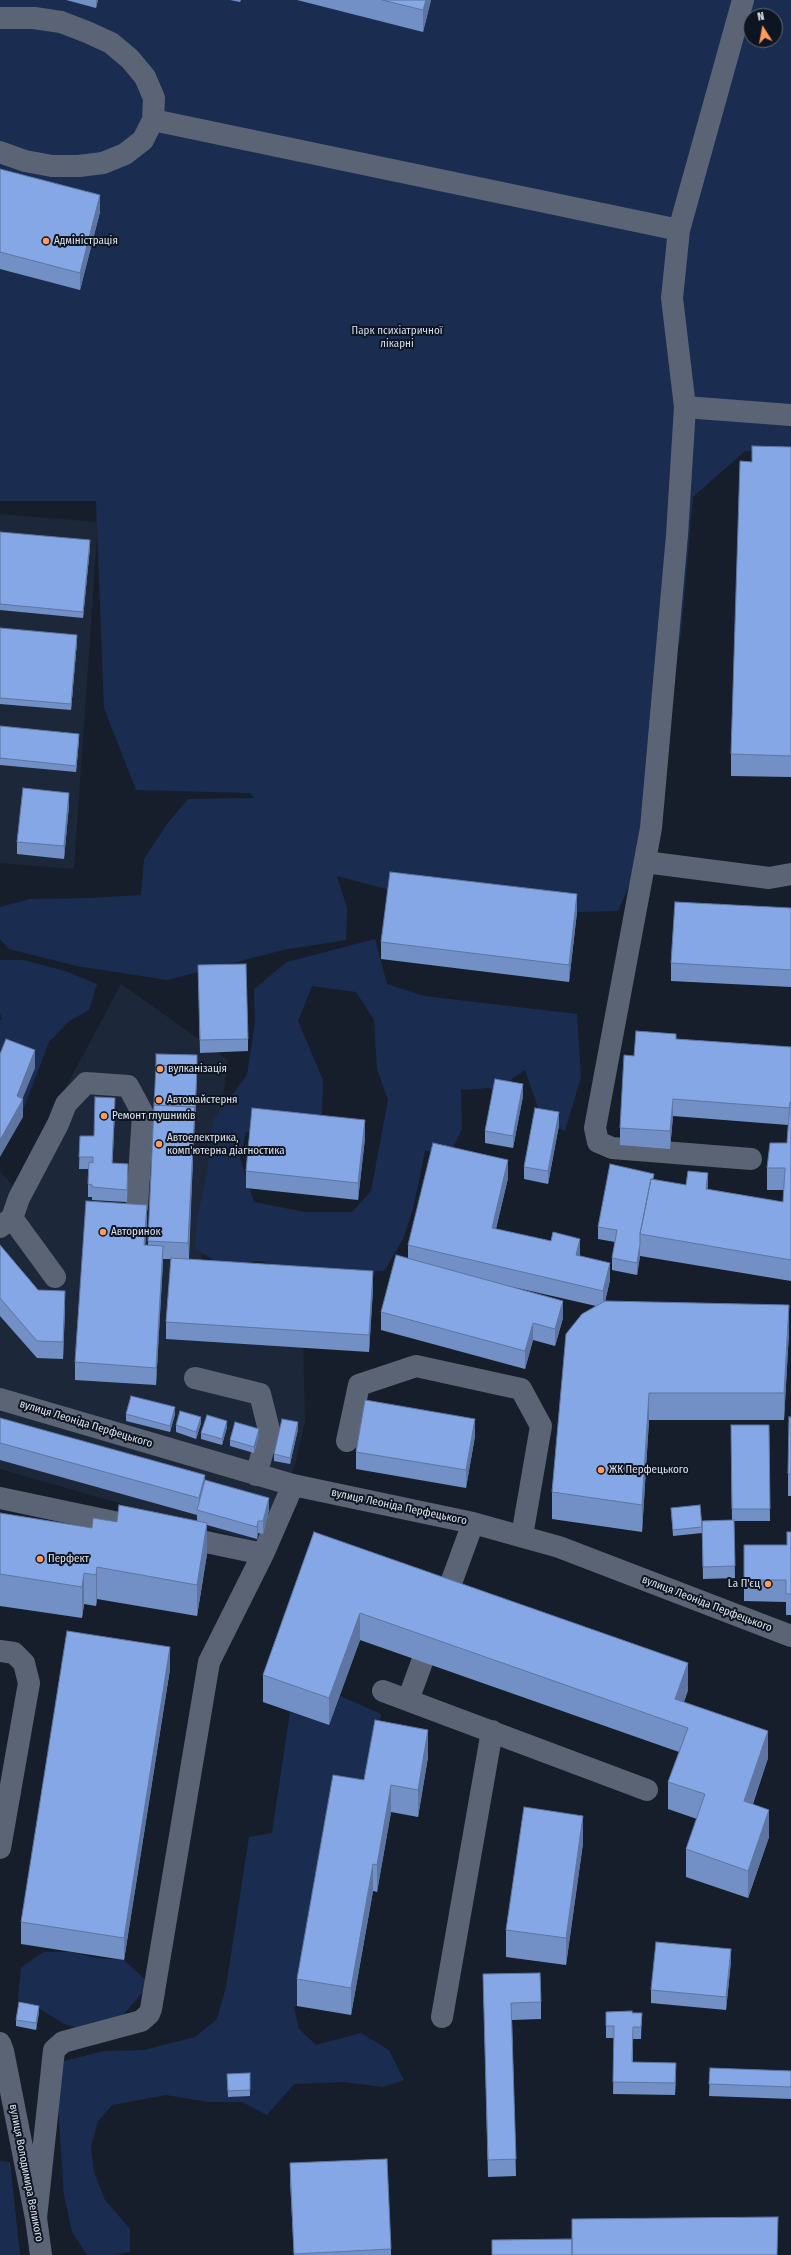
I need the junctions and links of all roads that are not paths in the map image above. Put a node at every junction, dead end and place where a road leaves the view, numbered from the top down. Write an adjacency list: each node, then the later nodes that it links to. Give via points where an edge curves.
1 (743, 0): 5 (street)
2 (0, 18): 3 (street, via 34,18 61,22 111,44 130,59 145,77 154,98)
3 (153, 120): 4 (street, via 143,140 125,154 103,163 52,166 25,161); 5 (street)
4 (0, 152)
5 (679, 230): 6 (street, via 672,298)
6 (685, 407): 7 (street); 8 (street, via 677,535 653,812)
7 (791, 415)
8 (645, 862): 9 (street, via 769,878); 10 (street, via 595,1128 598,1142 612,1148)
9 (791, 874)
10 (750, 1160)
11 (137, 1207): 12 (street, via 144,1114 128,1086 86,1084 66,1104)
12 (6, 1223): 13 (street)
13 (55, 1277)
14 (195, 1378): 17 (street, via 260,1394 269,1430)
15 (0, 1399): 17 (street, вулиця Леоніда Перфецького)
16 (347, 1441): 21 (street, via 359,1385 416,1366 521,1389 541,1426)
17 (256, 1475): 18 (street, вулиця Леоніда Перфецького)
18 (293, 1485): 20 (street, вулиця Леоніда Перфецького); 22 (street)
19 (0, 1498): 22 (street)
20 (473, 1523): 21 (street, вулиця Леоніда Перфецького); 23 (street)
21 (522, 1536): 24 (street, вулиця Леоніда Перфецького, via 559,1547)
22 (263, 1554): 34 (street, via 209,1662 151,2009 141,2021 63,2042 54,2050)
23 (443, 1604)
24 (791, 1636)
25 (0, 1651): 31 (street, via 14,1653 24,1663 29,1683)
26 (422, 1662): 28 (street)
27 (384, 1691): 28 (street)
28 (408, 1700): 29 (street)
29 (492, 1732): 30 (street); 32 (street)
30 (647, 1790)
31 (0, 1848)
32 (442, 2017)
33 (0, 2043): 34 (street, вулиця Володимира Великого)
34 (36, 2218): 35 (street, вулиця Володимира Великого)
35 (41, 2255)

